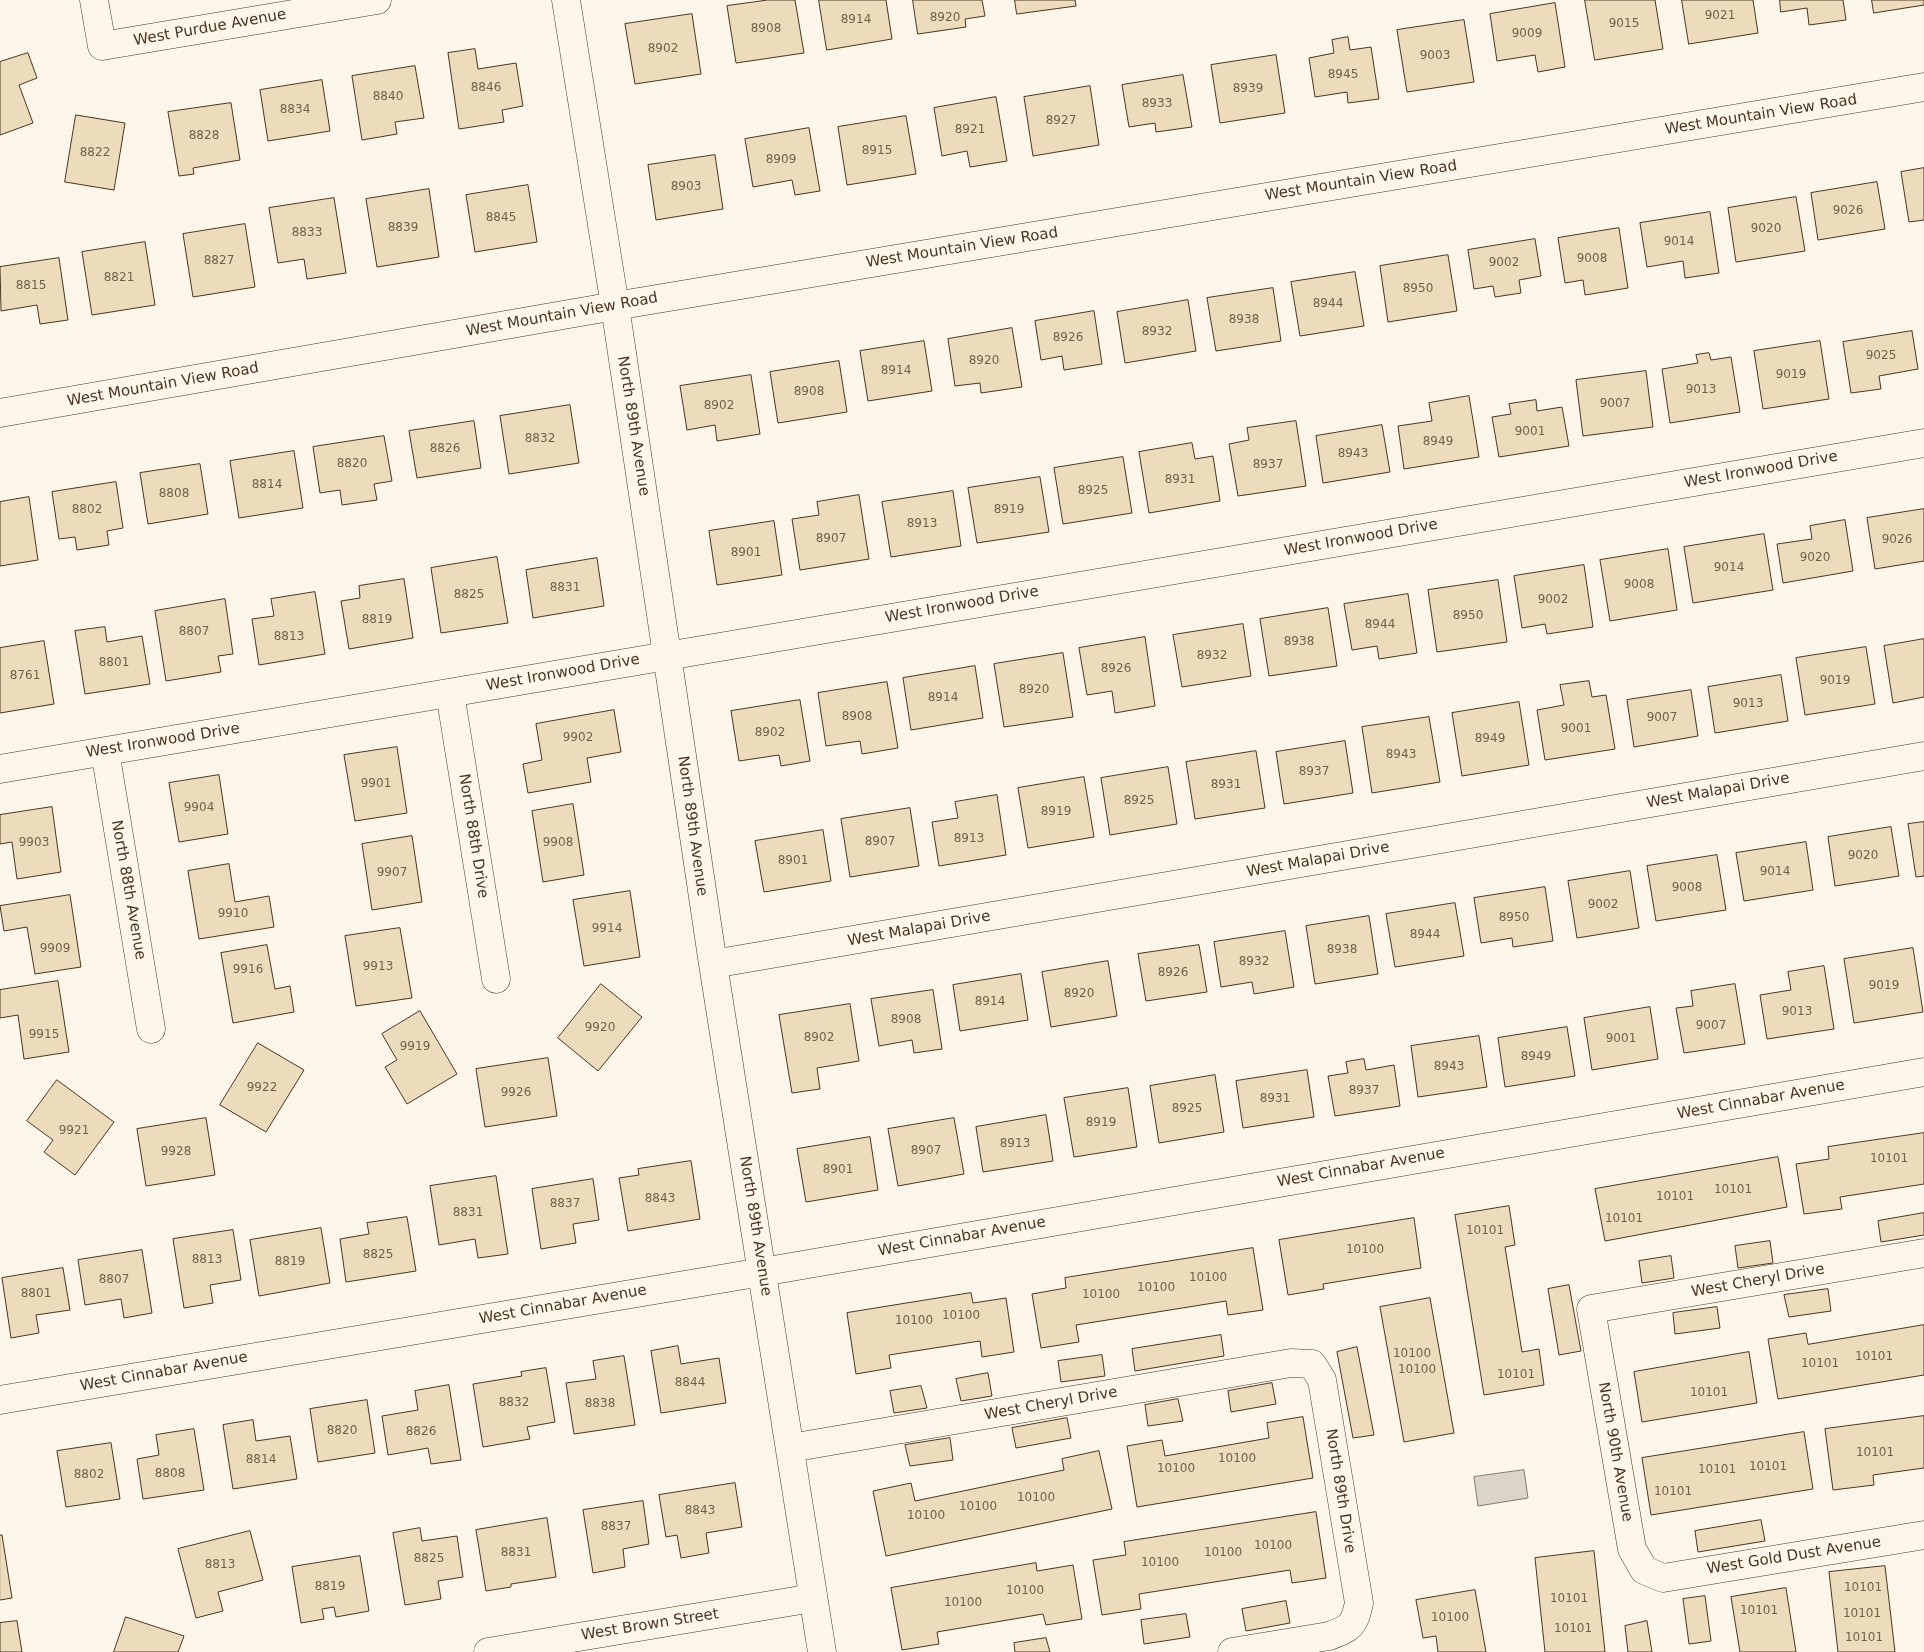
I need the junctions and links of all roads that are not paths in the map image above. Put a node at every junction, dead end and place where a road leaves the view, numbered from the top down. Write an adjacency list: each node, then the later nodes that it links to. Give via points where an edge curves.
1 (94, 0): 2 (street, West Purdue Avenue, via 102,46)
2 (377, 0)
3 (566, 0): 5 (street, North 89th Avenue)
4 (1924, 87): 5 (street, West Mountain View Road)
5 (615, 306): 6 (street, West Mountain View Road); 8 (street, North 89th Avenue)
6 (0, 413)
7 (1924, 443): 8 (street, West Ironwood Drive)
8 (667, 655): 9 (street, West Ironwood Drive); 13 (street, North 89th Avenue)
9 (450, 693): 10 (street, West Ironwood Drive); 14 (street, North 88th Drive)
10 (105, 751): 12 (street, West Ironwood Drive); 15 (street, North 88th Avenue)
11 (1924, 756): 13 (street, West Malapai Drive)
12 (0, 769)
13 (713, 964): 18 (street, North 89th Avenue)
14 (496, 979)
15 (152, 1029)
16 (1924, 1072): 18 (street, West Cinnabar Avenue)
17 (1924, 1253): 19 (street, West Cheryl Drive)
18 (762, 1272): 21 (street, West Cinnabar Avenue); 22 (street, North 89th Avenue)
19 (1591, 1309): 24 (street, North 90th Avenue, via 1632,1549 1644,1570)
20 (1312, 1364): 22 (street, West Cheryl Drive, via 1291,1363); 28 (street, North 89th Drive, via 1322,1380 1359,1603 1355,1621 1343,1631 1329,1636)
21 (0, 1400)
22 (790, 1448): 25 (street, North 89th Avenue)
23 (1924, 1534): 24 (street, West Gold Dust Avenue)
24 (1663, 1578)
25 (813, 1598): 26 (street, West Brown Street); 27 (street, North 89th Avenue)
26 (488, 1652)
27 (822, 1652)
28 (1232, 1652)

